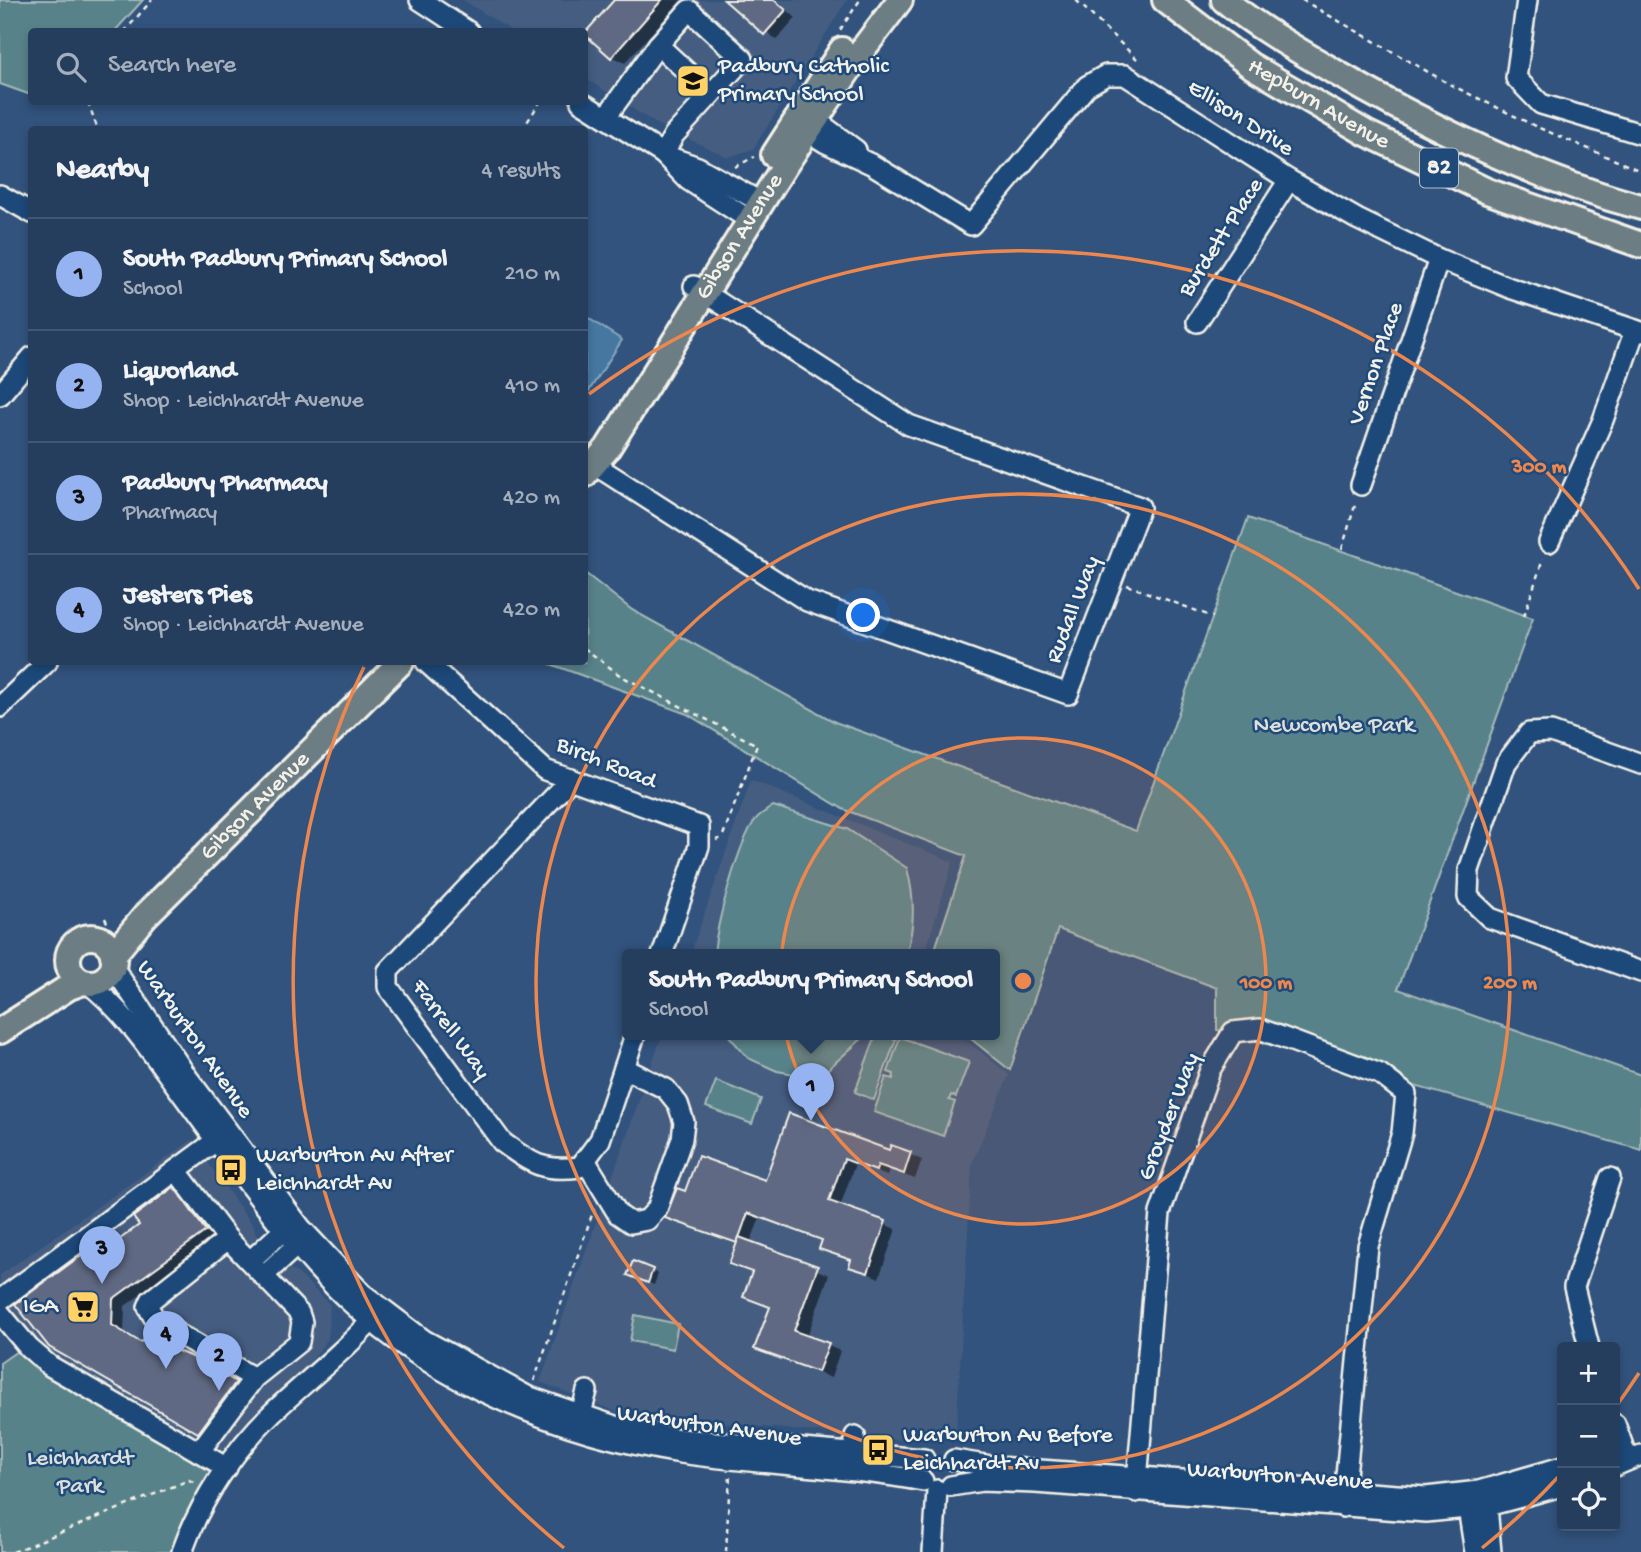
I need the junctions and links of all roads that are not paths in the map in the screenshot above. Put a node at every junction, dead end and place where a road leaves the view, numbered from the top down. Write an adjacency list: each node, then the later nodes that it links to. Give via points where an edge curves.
1 (420, 0): 7 (street)
2 (879, 0): 12 (main road, Gibson Avenue)
3 (900, 0): 12 (main road, Gibson Avenue)
4 (1164, 0): 20 (main road, Hepburn Avenue / 82, via 1250,65 1366,133 1487,191)
5 (1224, 0): 17 (main road, Hepburn Avenue / 82, via 1258,28 1431,124 1561,180)
6 (1527, 0): 13 (street, via 1516,78 1541,104)
7 (464, 28)
8 (658, 45): 9 (street); 9 (street, via 689,10 743,59); 11 (street)
9 (711, 94): 14 (street)
10 (586, 105): 11 (street)
11 (606, 117): 14 (street)
12 (805, 121): 15 (street, Ellison Drive, via 971,225 1087,86 1115,74 1133,78); 18 (main road, Gibson Avenue)
13 (1641, 134)
14 (663, 154): 18 (street, via 688,180)
15 (1289, 180): 21 (street, Ellison Drive); 23 (street, Burdett Place)
16 (0, 195): 19 (street)
17 (1641, 207)
18 (750, 208): 22 (main road, Gibson Avenue)
19 (28, 211)
20 (1641, 245)
21 (1439, 259): 24 (street, Ellison Drive); 29 (street, Vernon Place)
22 (700, 290): 27 (main road, Gibson Avenue); 28 (street, Rudall Way, via 909,425 1140,507 1068,694 807,601)
23 (1197, 322)
24 (1638, 331): 30 (street)
25 (28, 362): 26 (street)
26 (0, 396)
27 (588, 461)
28 (588, 464)
29 (1361, 485)
30 (1549, 542)
31 (44, 665): 35 (street)
32 (374, 665): 39 (main road, Gibson Avenue)
33 (398, 665): 39 (main road, Gibson Avenue)
34 (429, 665): 37 (street, Birch Road, via 545,770)
35 (0, 707)
36 (1641, 764): 40 (street, via 1551,732 1529,733 1506,764 1469,870 1468,897 1490,918)
37 (571, 779): 38 (street, Birch Road, via 699,826 699,846); 47 (street, Farrell Way, via 388,971 388,988 502,1142 553,1171 580,1167)
38 (665, 949)
39 (109, 954): 41 (main road, via 106,978); 41 (main road, via 86,938 79,940 69,952); 56 (street, Warburton Avenue, via 188,1078 301,1228)
40 (1641, 972)
41 (80, 977): 42 (main road, via 47,986); 43 (main road); 46 (street, Warburton Avenue, via 128,1020)
42 (0, 1017)
43 (0, 1031)
44 (633, 1040): 45 (street)
45 (624, 1068): 47 (street, via 600,1140); 47 (street, via 666,1089 684,1122 657,1209 647,1220 631,1223 618,1214)
46 (217, 1140): 48 (street); 50 (street, Warburton Avenue)
47 (585, 1160)
48 (176, 1170): 51 (street); 54 (street)
49 (1610, 1178): 57 (street, via 1574,1287)
50 (291, 1237): 52 (street); 53 (street); 56 (street, Warburton Avenue, via 350,1303)
51 (228, 1239): 52 (street); 58 (street, via 148,1307 156,1321)
52 (250, 1261): 53 (street)
53 (264, 1275): 58 (street, via 301,1317 300,1338)
54 (0, 1300)
55 (0, 1313): 62 (street, via 50,1366)
56 (377, 1315): 60 (street, Warburton Avenue, via 527,1396); 66 (street, via 270,1415); 68 (street, Warburton Avenue, via 408,1346 465,1381 579,1430 683,1453 863,1470)
57 (1588, 1342)
58 (254, 1378): 62 (street)
59 (587, 1391): 60 (street)
60 (580, 1416): 64 (street, Warburton Avenue, via 680,1439 854,1445)
61 (1620, 1436): 63 (street)
62 (199, 1452): 66 (street)
63 (1627, 1453)
64 (924, 1460): 65 (street, via 939,1452); 68 (street, via 920,1470)
65 (954, 1460): 68 (street, via 958,1471); 69 (street, Warburton Avenue)
66 (227, 1468): 73 (street, via 193,1520)
67 (1559, 1468): 72 (street, Warburton Avenue)
68 (937, 1485): 69 (street, Warburton Avenue, via 982,1481); 74 (street)
69 (1137, 1485): 71 (street, Warburton Avenue); 71 (street, Groyder Way, via 1160,1213 1210,1070 1233,1032 1260,1029 1380,1074 1406,1094 1402,1133 1368,1245)
70 (1557, 1487): 72 (street, Warburton Avenue)
71 (1343, 1500): 72 (street, Warburton Avenue, via 1426,1512)
72 (1476, 1500): 75 (street); 76 (street)
73 (182, 1552)
74 (933, 1552)
75 (1475, 1552)
76 (1491, 1552)

